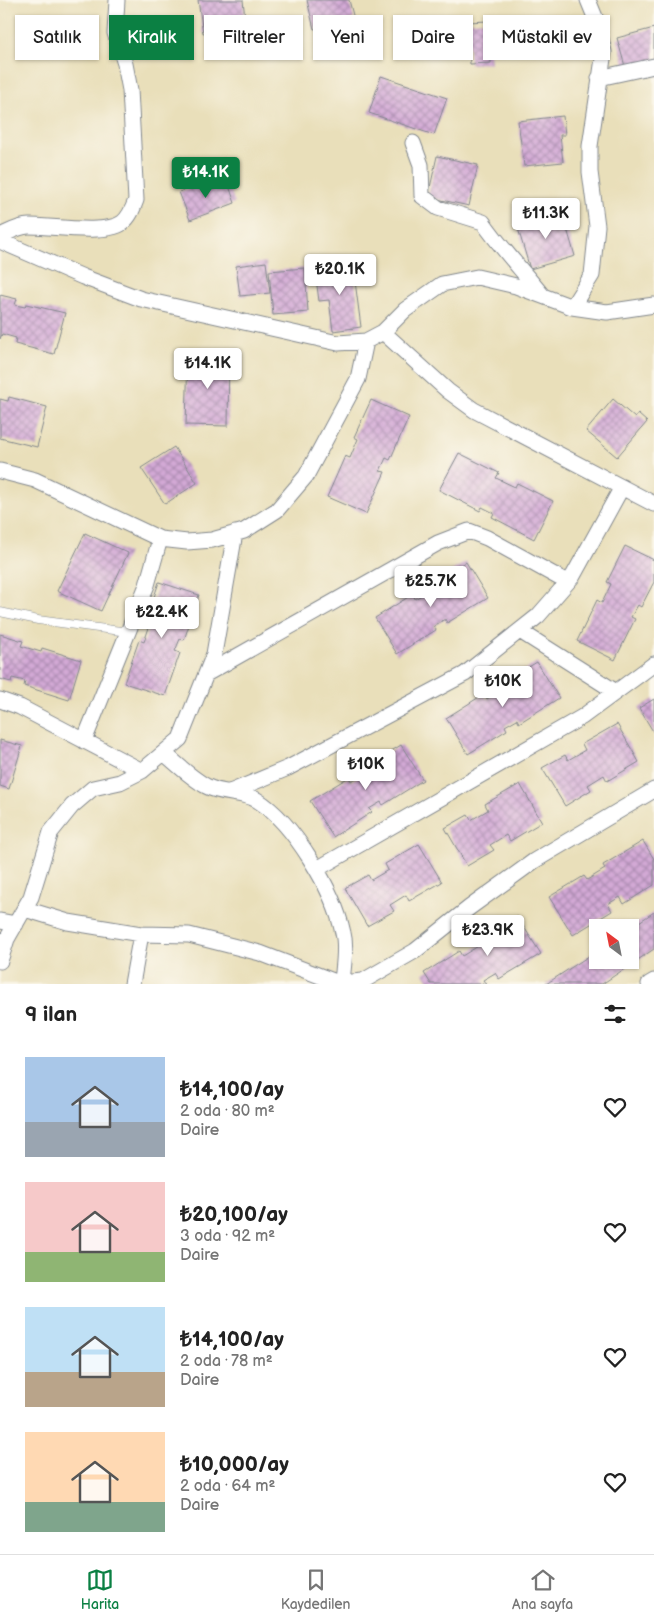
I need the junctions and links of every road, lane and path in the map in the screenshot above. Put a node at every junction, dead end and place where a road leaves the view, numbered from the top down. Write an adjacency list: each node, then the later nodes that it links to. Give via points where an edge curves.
1 (117, 0): 6 (street, via 114,33 130,90 136,200 130,215 121,224 108,228 29,226)
2 (588, 0): 4 (street, via 604,52)
3 (654, 66): 4 (street)
4 (600, 78): 10 (street, via 590,146 597,226 592,275)
5 (413, 143): 8 (street, via 421,164 422,196 438,208 483,222 500,248)
6 (0, 236)
7 (0, 240): 12 (street, via 140,300 338,344)
8 (542, 295): 10 (street); 11 (street, via 477,277 442,284 405,310)
9 (654, 305): 10 (street, via 607,312)
10 (572, 307)
11 (383, 332): 12 (street); 14 (street, via 474,410)
12 (366, 341): 16 (street, via 358,379 306,476 277,510)
13 (0, 471): 17 (street, via 36,480)
14 (622, 487): 15 (street); 18 (street)
15 (654, 504)
16 (235, 533): 17 (street, via 212,540 187,542); 23 (street, via 214,654)
17 (160, 538): 21 (street, via 147,585)
18 (568, 582): 20 (street); 23 (street, via 469,531 438,543)
19 (0, 612): 21 (lane)
20 (520, 631): 24 (street); 30 (street, via 464,674 288,768)
21 (128, 632): 26 (street)
22 (654, 664): 24 (street)
23 (206, 674): 27 (street, via 180,739)
24 (616, 692): 31 (street, via 582,717)
25 (0, 700): 26 (street)
26 (84, 740): 28 (street)
27 (164, 753): 28 (street); 30 (street, via 207,787)
28 (142, 771): 32 (street, via 120,782 93,788 72,806 51,832 31,897)
29 (654, 790): 38 (street, via 534,861 415,951 363,981)
30 (228, 793): 31 (street, via 247,795 259,801 291,834)
31 (317, 869): 38 (street, via 336,906 344,935)
32 (24, 909): 34 (street); 35 (street, via 68,922)
33 (0, 921): 34 (street)
34 (16, 924): 36 (street)
35 (141, 934): 38 (street, via 189,935 260,953); 39 (street)
36 (0, 961)
37 (654, 981): 40 (street)
38 (342, 983)
39 (132, 984)
40 (649, 984)

